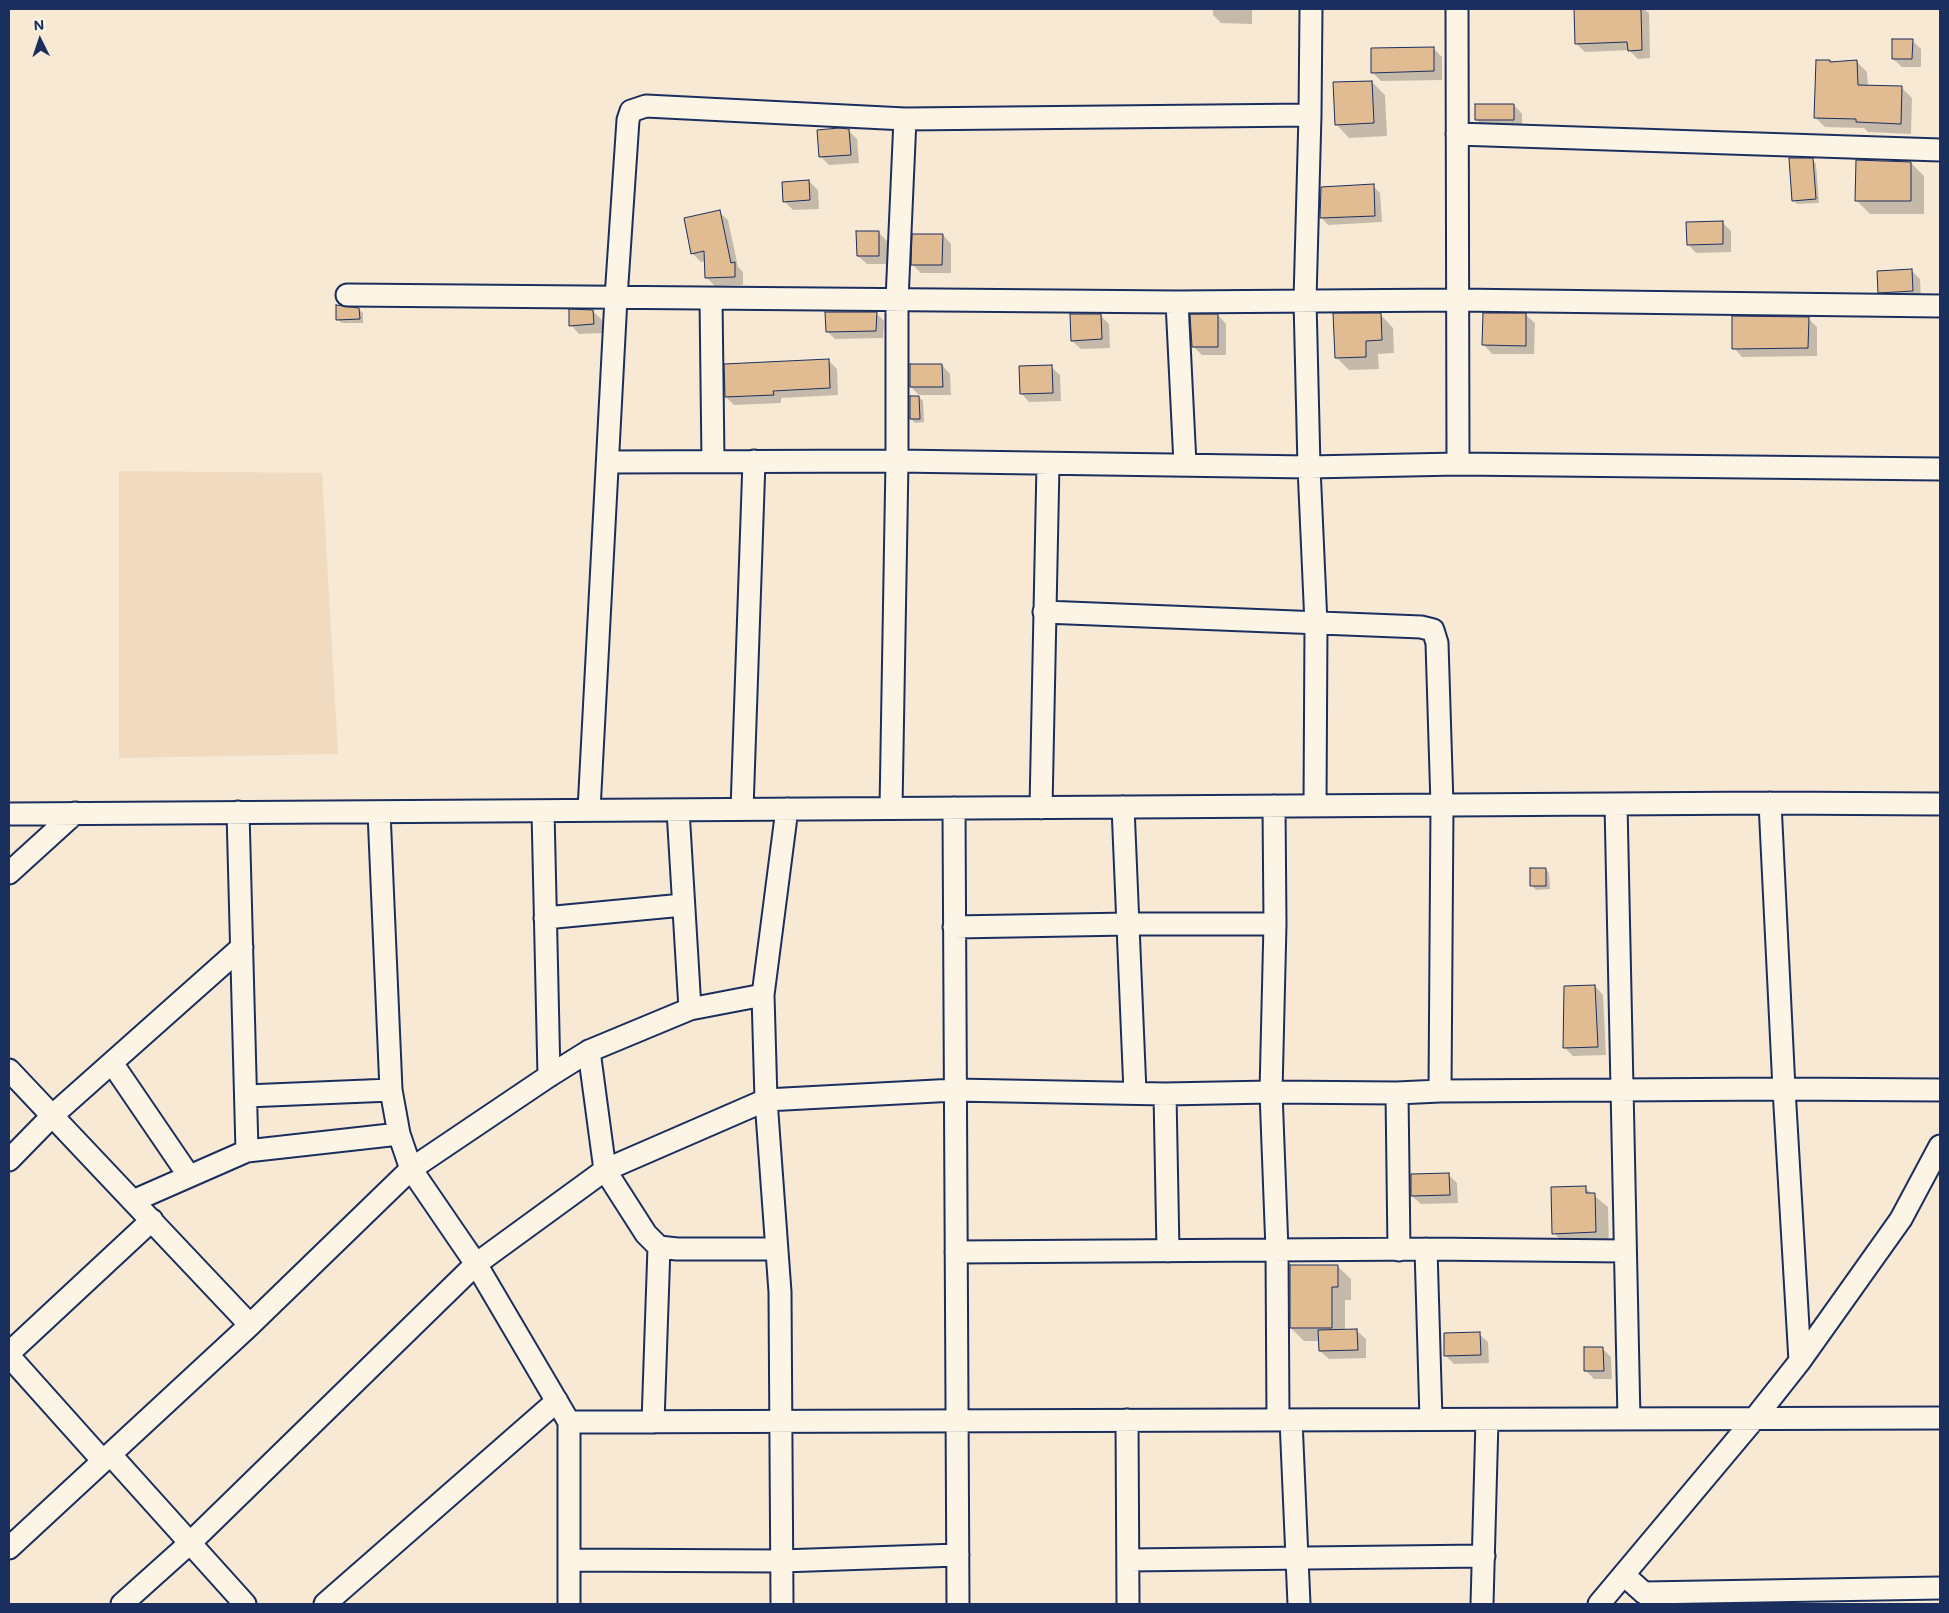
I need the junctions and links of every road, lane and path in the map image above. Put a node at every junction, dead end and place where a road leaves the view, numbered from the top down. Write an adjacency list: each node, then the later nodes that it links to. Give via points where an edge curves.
1 (1311, 9): 3 (street)
2 (1458, 9): 5 (street)
3 (1310, 115): 4 (street); 11 (street)
4 (905, 118): 8 (street, via 646,106 631,111); 10 (street)
5 (1457, 134): 6 (street); 12 (street)
6 (1940, 150)
7 (346, 295): 8 (street)
8 (616, 298): 9 (street); 18 (street)
9 (711, 299): 10 (street); 15 (street)
10 (897, 300): 13 (street); 17 (street)
11 (1304, 300): 12 (street); 13 (street); 22 (street)
12 (1456, 300): 14 (street); 21 (street)
13 (1176, 302): 20 (street)
14 (1940, 306)
15 (712, 461): 16 (street); 18 (street)
16 (754, 461): 17 (street); 39 (street)
17 (897, 461): 19 (street); 33 (street)
18 (608, 462): 37 (street)
19 (1048, 464): 20 (street); 24 (street)
20 (1185, 464): 22 (street)
21 (1458, 464): 22 (street); 23 (street)
22 (1308, 467): 25 (street)
23 (1940, 469)
24 (1044, 612): 25 (street); 35 (street)
25 (1316, 624): 29 (street, via 1433,630 1437,643); 31 (street)
26 (1770, 803): 27 (street); 28 (street); 58 (street)
27 (1616, 804): 29 (street); 61 (street)
28 (1940, 804)
29 (1442, 805): 31 (street); 63 (street)
30 (1274, 806): 31 (street); 32 (street); 49 (street)
31 (1315, 806)
32 (1123, 807): 35 (street); 48 (street)
33 (891, 808): 34 (street); 36 (street)
34 (954, 808): 35 (street); 50 (street)
35 (1040, 808)
36 (787, 809): 39 (street); 52 (street)
37 (589, 810): 38 (street); 40 (street)
38 (678, 810): 39 (street); 46 (street)
39 (742, 810)
40 (543, 811): 42 (street); 47 (street)
41 (238, 812): 42 (street); 43 (street); 51 (street)
42 (379, 812): 59 (street)
43 (75, 813): 44 (street); 45 (street)
44 (9, 814)
45 (9, 873)
46 (683, 904): 47 (street); 53 (street)
47 (545, 918): 57 (street)
48 (1129, 924): 49 (street); 50 (street); 64 (street)
49 (1275, 924): 65 (street)
50 (954, 927): 60 (street)
51 (242, 947): 55 (street); 68 (street)
52 (763, 995): 53 (street); 69 (street)
53 (690, 1009): 54 (street)
54 (589, 1051): 57 (street); 76 (street)
55 (112, 1063): 70 (street); 77 (street)
56 (9, 1070): 70 (street)
57 (549, 1076): 75 (street)
58 (1784, 1089): 61 (street); 62 (street); 91 (street)
59 (391, 1090): 68 (street); 71 (street)
60 (955, 1090): 64 (street); 69 (street); 87 (street)
61 (1622, 1090): 63 (street); 86 (street)
62 (1940, 1090)
63 (1440, 1091): 67 (street)
64 (1135, 1092): 66 (street)
65 (1271, 1092): 66 (street); 67 (street); 83 (street)
66 (1165, 1094): 85 (street)
67 (1397, 1094): 84 (street)
68 (246, 1096): 73 (street)
69 (766, 1100): 76 (street); 81 (street)
70 (53, 1115): 74 (street); 78 (street)
71 (399, 1134): 73 (street); 75 (street)
72 (1940, 1146): 91 (street, via 1901,1219)
73 (247, 1151): 77 (street)
74 (9, 1160)
75 (411, 1169): 88 (street); 89 (street)
76 (605, 1170): 80 (street, via 646,1234); 88 (street)
77 (189, 1176): 78 (street)
78 (132, 1202): 79 (street)
79 (152, 1220): 89 (street); 90 (street)
80 (659, 1247): 81 (street); 103 (street)
81 (776, 1249): 100 (street, via 780,1292)
82 (1426, 1249): 84 (street); 86 (street); 95 (street)
83 (1277, 1250): 84 (street); 85 (street); 98 (street)
84 (1398, 1250)
85 (1168, 1251): 87 (street)
86 (1625, 1251): 96 (street)
87 (956, 1252): 101 (street)
88 (476, 1264): 92 (street); 105 (street)
89 (250, 1325): 104 (street)
90 (9, 1355): 104 (street)
91 (1800, 1361): 93 (street)
92 (557, 1401): 102 (street); 117 (street)
93 (1754, 1418): 94 (street); 96 (street); 113 (street)
94 (1940, 1418)
95 (1431, 1419): 98 (street); 99 (street)
96 (1629, 1419): 99 (street)
97 (1127, 1420): 98 (street); 101 (street); 111 (street)
98 (1284, 1420): 109 (street)
99 (1487, 1420): 108 (street)
100 (781, 1421): 101 (street); 103 (street); 112 (street)
101 (957, 1421): 107 (street)
102 (569, 1422): 103 (street); 110 (street)
103 (653, 1422)
104 (106, 1457): 105 (street); 106 (street)
105 (190, 1543): 118 (street); 119 (street)
106 (9, 1548)
107 (958, 1555): 112 (street); 122 (street)
108 (1484, 1556): 109 (street); 125 (street)
109 (1298, 1559): 111 (street); 124 (street)
110 (569, 1560): 112 (street); 120 (street)
111 (1128, 1560): 123 (street)
112 (781, 1561): 121 (street)
113 (1624, 1575): 116 (street); 126 (street)
114 (1940, 1588): 115 (street)
115 (1843, 1597): 116 (street)
116 (1644, 1598)
117 (335, 1600)
118 (122, 1604)
119 (245, 1604)
120 (569, 1604)
121 (782, 1604)
122 (958, 1604)
123 (1128, 1604)
124 (1299, 1604)
125 (1482, 1604)
126 (1599, 1604)

